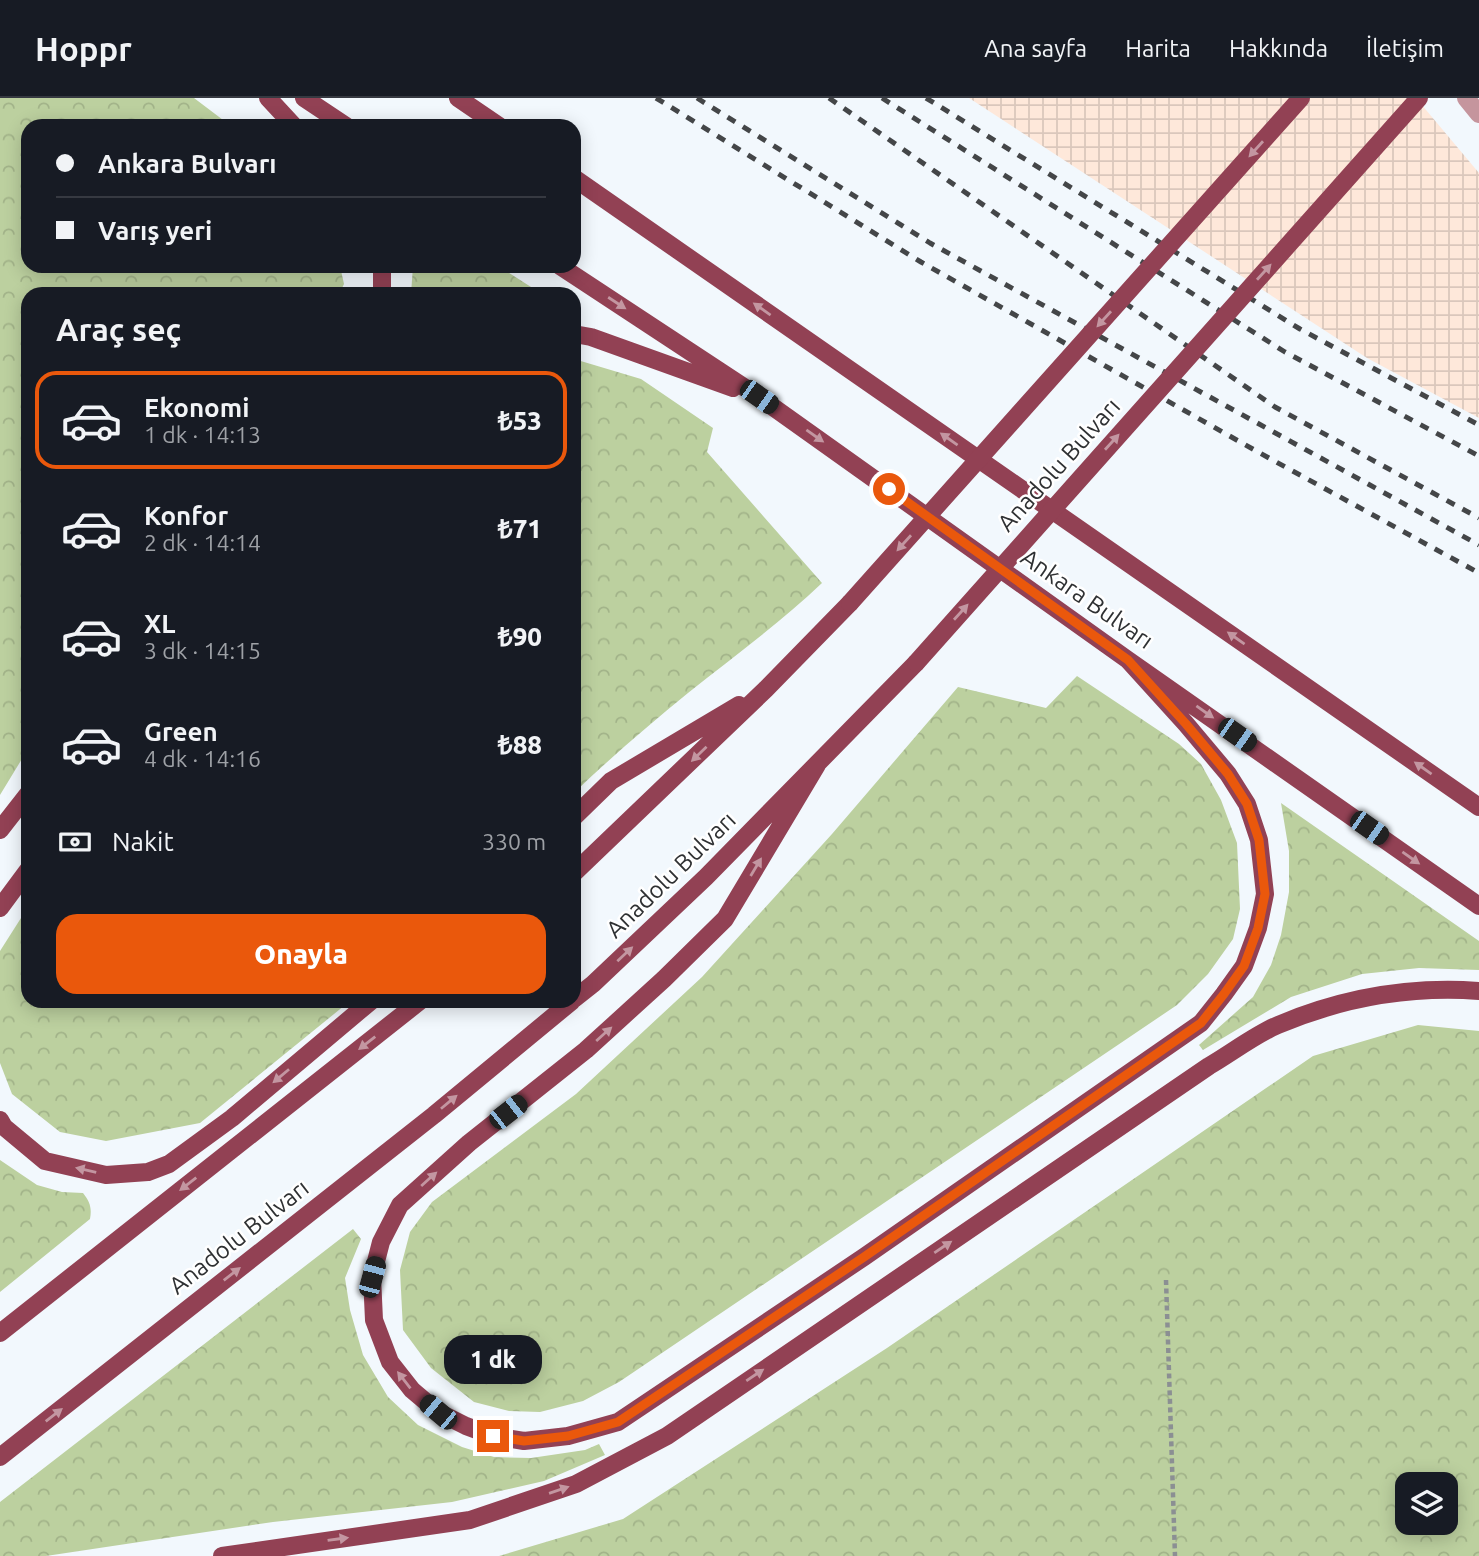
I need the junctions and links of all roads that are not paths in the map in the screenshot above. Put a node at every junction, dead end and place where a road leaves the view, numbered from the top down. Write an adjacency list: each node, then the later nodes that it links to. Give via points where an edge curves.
1 (268, 98): 8 (main road)
2 (304, 98): 9 (main road)
3 (458, 98): 10 (main road)
4 (1301, 98): 16 (main road, one-way to 16, bridge, via 850,603)
5 (1419, 98): 17 (main road, Anadolu Bulvarı, one-way to 5, bridge, via 916,663)
6 (1466, 98): 7 (street)
7 (1479, 114)
8 (288, 119)
9 (336, 119)
10 (489, 119)
11 (581, 183): 19 (main road, one-way to 11)
12 (571, 273): 14 (main road, Ankara Bulvarı, one-way to 14)
13 (581, 335): 14 (main road)
14 (759, 397): 15 (main road, Ankara Bulvarı, one-way to 15)
15 (1128, 660): 17 (main road, one-way to 17, via 1228,774 1247,804 1259,840 1265,894 1258,928 1244,966 1201,1023 618,1422 568,1436 524,1441 493,1436 438,1412 412,1390 390,1362 374,1320 372,1277 381,1242 400,1205 586,1050 725,919); 24 (main road, Ankara Bulvarı, one-way to 24)
16 (766, 689): 20 (main road, via 611,781); 22 (main road, one-way to 22)
17 (817, 765): 27 (main road, Anadolu Bulvarı, one-way to 17)
18 (21, 803): 21 (main road)
19 (1479, 807)
20 (581, 810)
21 (0, 830)
22 (581, 866)
23 (21, 880): 25 (main road)
24 (1479, 906)
25 (0, 908)
26 (1479, 991): 34 (main road, one-way to 26, via 470,1520 576,1484 667,1436 1209,1066 1277,1026 1349,1000 1401,991)
27 (581, 994)
28 (363, 1008): 31 (main road, one-way to 31, via 232,1118 169,1164 148,1171 106,1175 45,1161)
29 (411, 1008): 32 (main road, one-way to 32)
30 (563, 1008): 33 (main road, Anadolu Bulvarı, one-way to 30)
31 (0, 1120)
32 (0, 1334)
33 (0, 1457)
34 (222, 1556)

